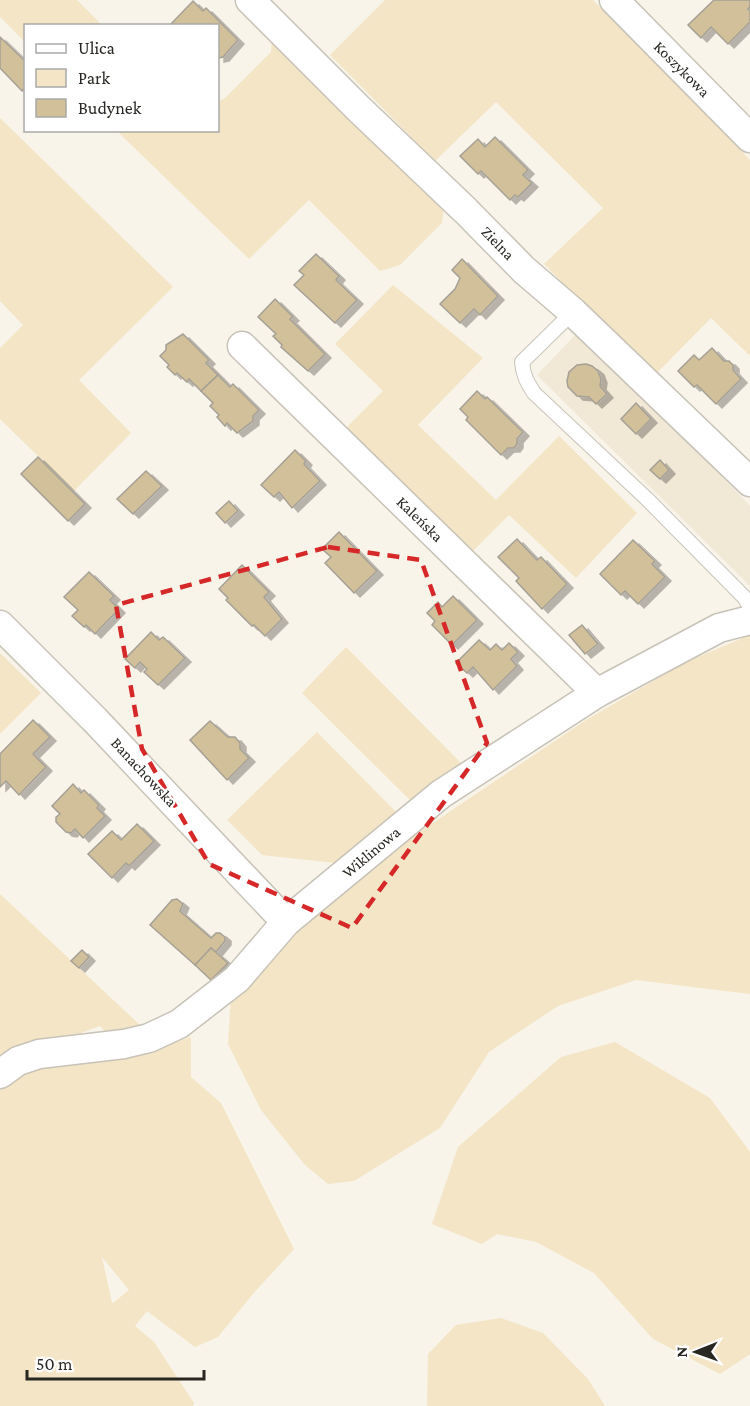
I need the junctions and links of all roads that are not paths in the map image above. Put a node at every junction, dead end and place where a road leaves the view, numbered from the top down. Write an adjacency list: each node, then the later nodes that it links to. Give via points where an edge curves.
1 (250, 0): 4 (street, Zielna, via 524,270)
2 (614, 0): 3 (street, Koszykowa)
3 (750, 138)
4 (573, 312): 6 (street, Zielna); 7 (lane, via 522,362 526,381 679,531)
5 (242, 346): 10 (street, Kaleńska)
6 (750, 482)
7 (750, 607)
8 (750, 620): 10 (street, Wiklinowa, via 719,628)
9 (0, 625): 11 (street, Banachowska)
10 (597, 693): 11 (street, Wiklinowa, via 441,794)
11 (286, 922): 12 (street, Wiklinowa, via 237,979 179,1024 124,1044 39,1054 18,1061)
12 (0, 1074)

